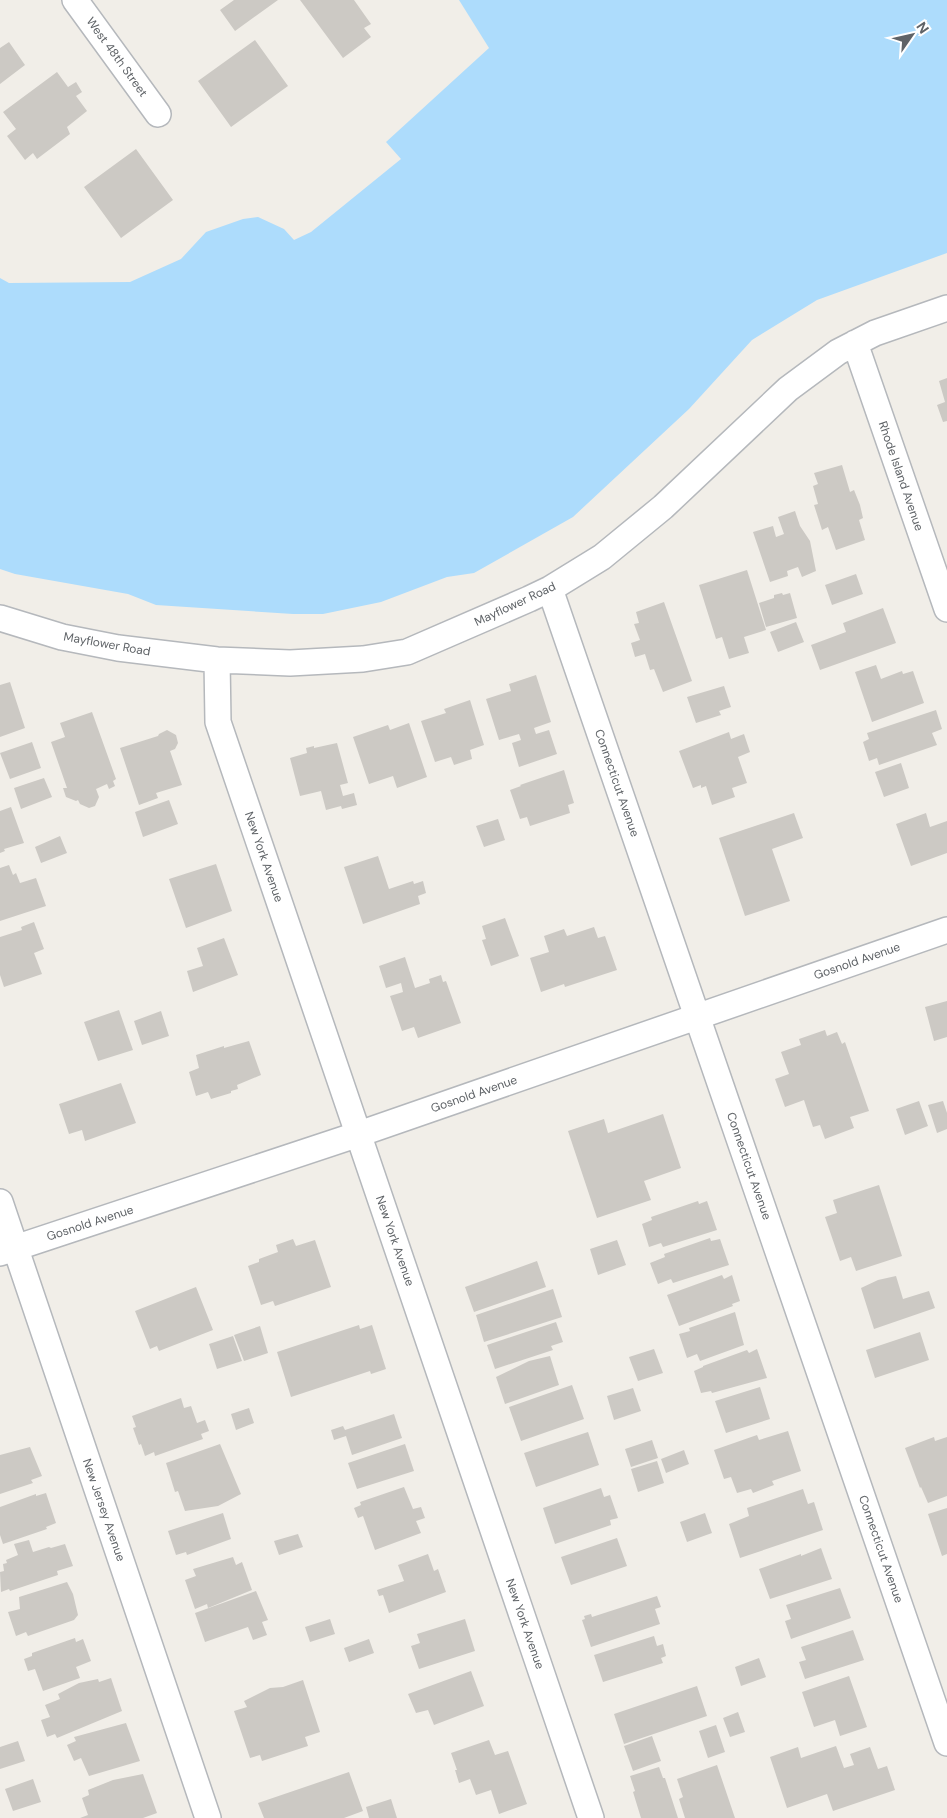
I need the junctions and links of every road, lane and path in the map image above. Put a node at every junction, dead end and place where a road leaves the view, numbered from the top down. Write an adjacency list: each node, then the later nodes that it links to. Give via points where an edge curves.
1 (75, 0): 2 (street, West 48th Street)
2 (158, 114)
3 (947, 308): 4 (street, Mayflower Road)
4 (855, 343): 5 (street, Mayflower Road, via 788,389 663,507 602,557); 6 (street, Rhode Island Avenue)
5 (550, 589): 8 (street, Mayflower Road, via 407,652 363,659 290,663); 10 (street, Connecticut Avenue)
6 (947, 610)
7 (0, 618): 8 (street, Mayflower Road, via 62,637)
8 (217, 660): 11 (street, New York Avenue, via 218,722)
9 (947, 930): 10 (street, Gosnold Avenue)
10 (698, 1016): 11 (street, Gosnold Avenue); 14 (street, Connecticut Avenue)
11 (359, 1134): 13 (street, Gosnold Avenue); 16 (street, New York Avenue)
12 (0, 1202): 13 (street, New Jersey Avenue)
13 (8, 1251): 15 (street, New Jersey Avenue)
14 (947, 1743)
15 (208, 1818)
16 (591, 1818)

